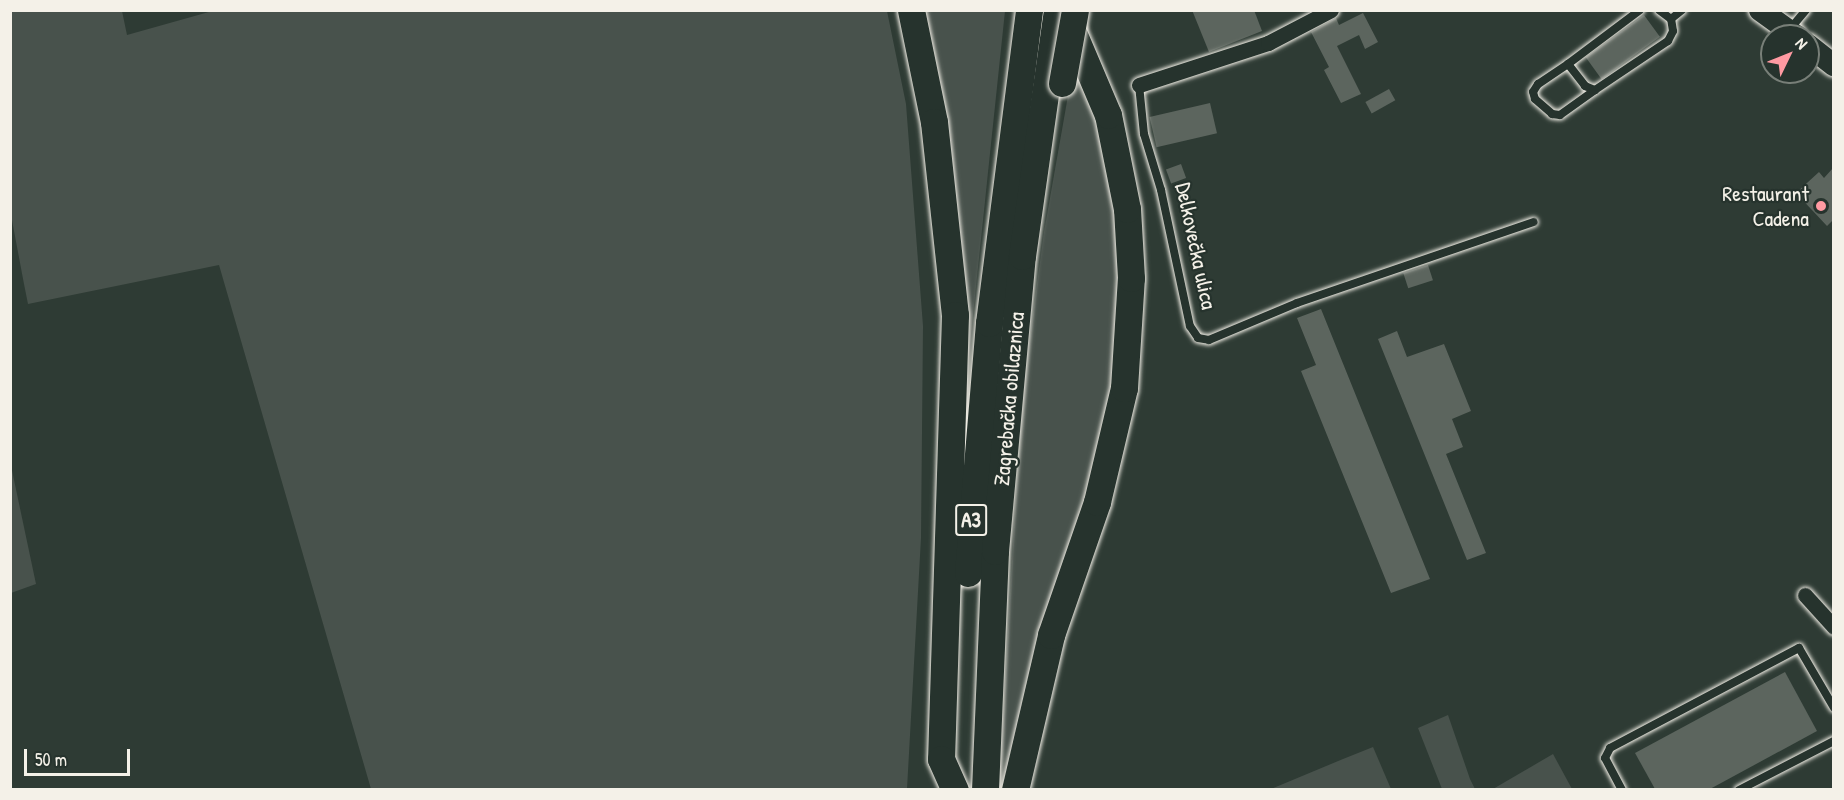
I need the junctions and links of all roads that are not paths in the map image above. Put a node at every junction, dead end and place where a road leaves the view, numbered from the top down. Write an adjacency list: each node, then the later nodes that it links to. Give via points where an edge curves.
1 (911, 10): 26 (highway, via 934,122 955,315 942,759)
2 (1057, 10): 20 (highway, Zagrebačka obilaznica / A3)
3 (1064, 10): 28 (highway, via 1108,115 1127,209 1131,278 1125,388 1097,502 1051,635)
4 (1075, 10): 20 (highway, bridge, via 1062,82)
5 (1331, 10): 18 (street, Delkovečka ulica, via 1268,44)
6 (1640, 10): 16 (lane)
7 (1659, 10): 12 (lane)
8 (1682, 10): 12 (lane)
9 (1760, 10): 13 (main road)
10 (1806, 10): 14 (lane)
11 (1029, 14): 26 (highway, Zagrebačka obilaznica / A3, via 997,252 976,461)
12 (1671, 19): 19 (lane, via 1673,31 1668,40)
13 (1780, 24)
14 (1798, 24)
15 (1820, 55): 17 (main road)
16 (1568, 64): 19 (lane, via 1579,81); 19 (lane, via 1534,89 1535,99 1552,114 1560,115)
17 (1833, 65)
18 (1139, 85): 21 (lane, Delkovečka ulica, via 1144,134 1161,190 1190,326 1198,338 1209,340 1297,303)
19 (1595, 90)
20 (1041, 119): 27 (highway, Zagrebačka obilaznica / A3, via 1022,256 995,551)
21 (1534, 222)
22 (1805, 595): 23 (street)
23 (1833, 627)
24 (1833, 708): 29 (lane, via 1799,648 1610,748 1605,758)
25 (1833, 741): 30 (lane)
26 (956, 789)
27 (985, 789)
28 (1015, 789)
29 (1622, 789)
30 (1739, 789)

